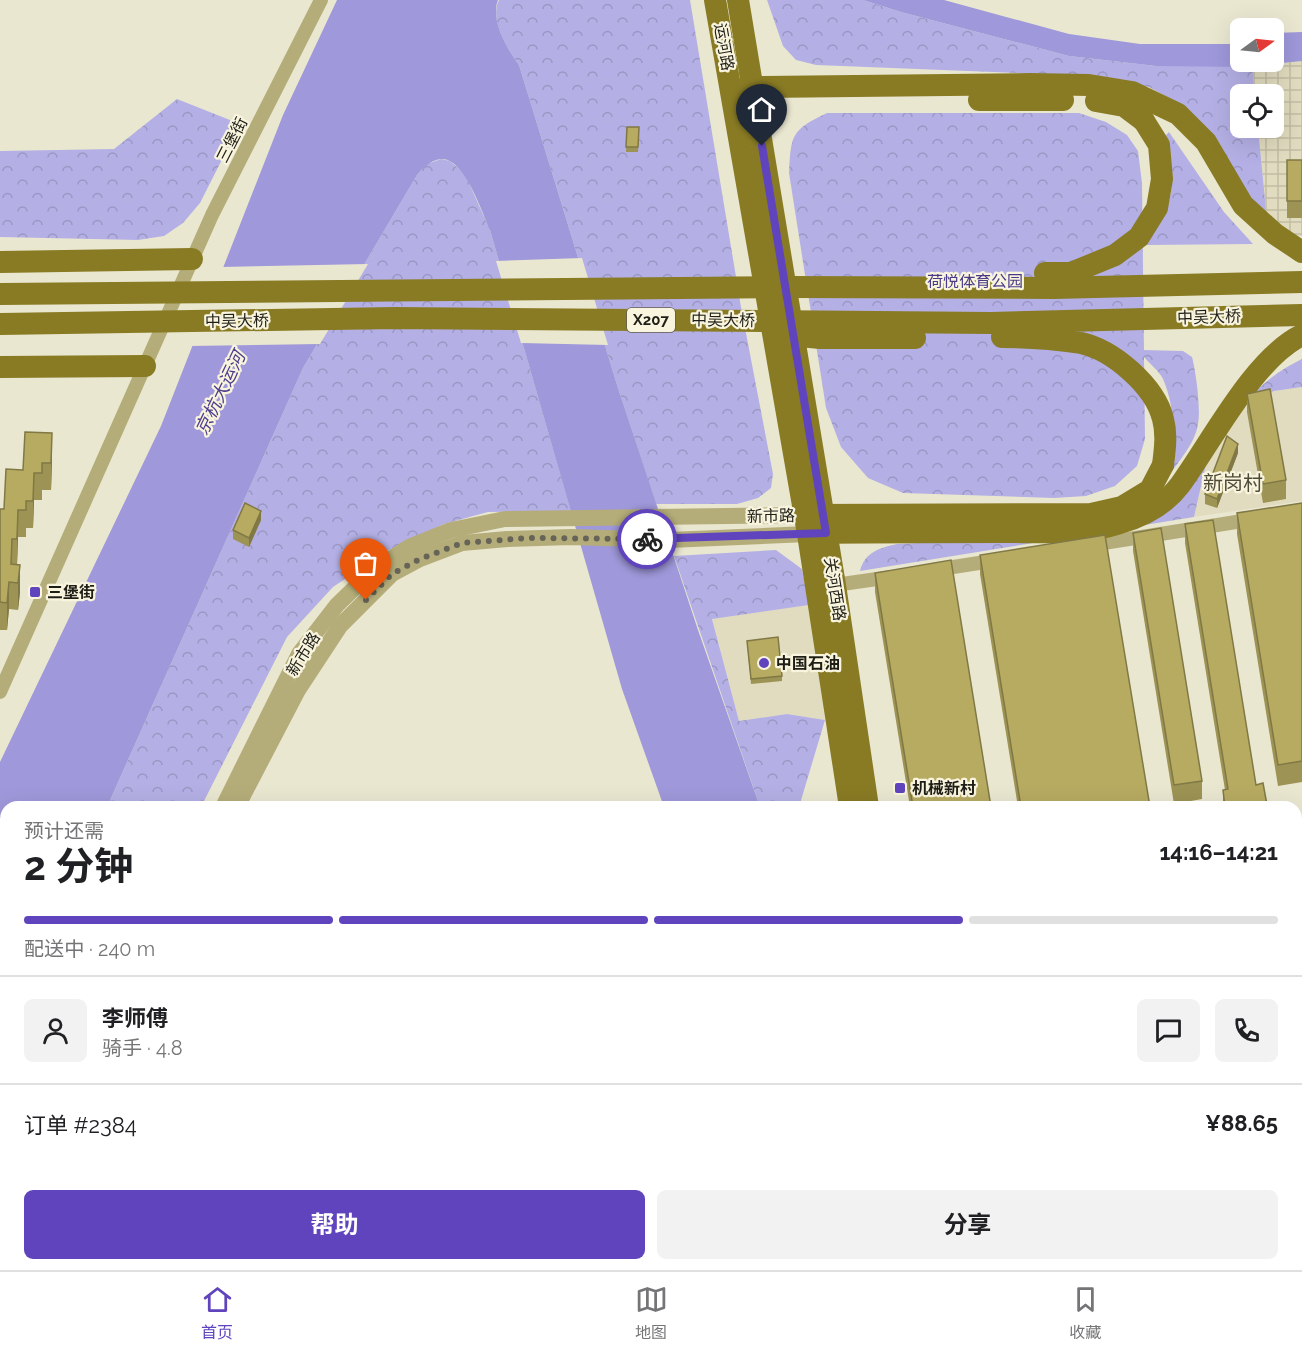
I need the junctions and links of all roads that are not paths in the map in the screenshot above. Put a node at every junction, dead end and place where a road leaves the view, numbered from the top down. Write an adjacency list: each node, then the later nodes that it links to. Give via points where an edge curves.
1 (321, 0): 6 (street, 三堡街)
2 (715, 0): 4 (main road, 运河路)
3 (738, 0): 4 (main road, 运河路)
4 (747, 94): 5 (main road, via 1030,84 1089,85 1132,93 1178,114 1206,142 1243,205); 9 (main road, bridge, via 1086,100 1124,106 1144,121 1159,145 1162,178 1157,208 1139,237 1115,255 1071,273 742,278); 18 (main road, 关河西路)
5 (1302, 252)
6 (192, 259): 7 (main road); 15 (street, 三堡街)
7 (0, 262)
8 (1302, 282): 9 (main road, 中吴大桥 / X207, bridge, via 1054,288)
9 (649, 289): 10 (main road, 中吴大桥 / X207, bridge)
10 (0, 294)
11 (1302, 315): 12 (main road, 中吴大桥 / X207, bridge, via 991,323)
12 (648, 320): 13 (main road, 中吴大桥 / X207, bridge, via 395,318); 18 (main road, bridge, via 820,338 1025,337 1083,344 1118,358 1146,386 1163,417 1163,465 1150,490 1122,507 1091,514)
13 (0, 324)
14 (1302, 335): 18 (main road, via 1260,368 1178,487 1159,507 1120,524 1091,530)
15 (145, 366): 16 (main road); 22 (street, 三堡街)
16 (0, 367)
17 (1269, 517): 19 (street)
18 (815, 524): 21 (main road, 关河西路); 23 (street, 新市路, via 667,518 505,519 451,530 409,547 372,571 337,605 299,654); 24 (street, 新市路, via 669,540 507,539 462,543 420,559 392,574 340,626 298,690); 25 (main road, 关河西路)
19 (1083, 546)
20 (1012, 557): 21 (street)
21 (835, 585): 26 (main road, 关河西路)
22 (0, 692)
23 (226, 801)
24 (240, 801)
25 (849, 801)
26 (867, 801)

